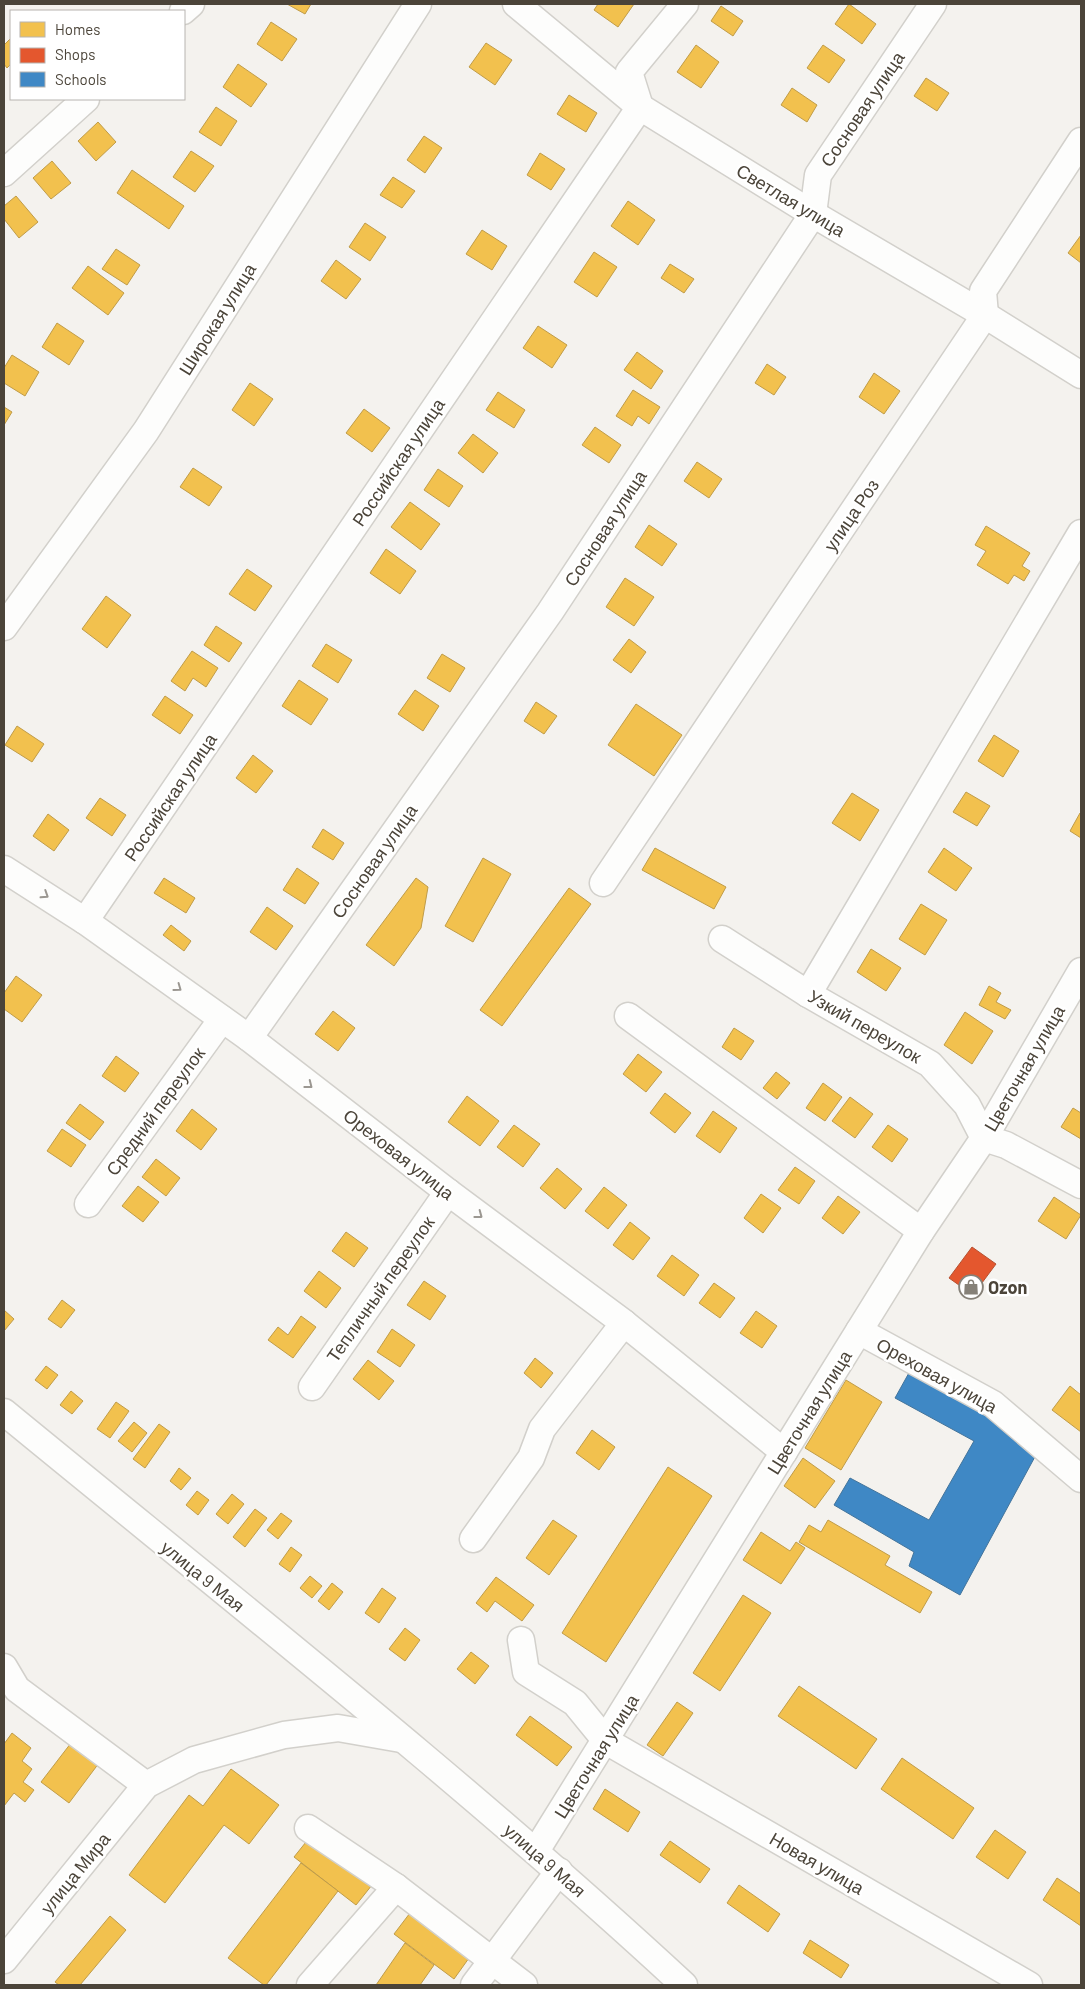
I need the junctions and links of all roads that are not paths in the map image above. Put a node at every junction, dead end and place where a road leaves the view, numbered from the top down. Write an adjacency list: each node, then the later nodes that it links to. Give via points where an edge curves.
1 (418, 4): 13 (street, Широкая улица, via 146,431)
2 (516, 4): 6 (street, Светлая улица)
3 (685, 4): 6 (street, via 629,72)
4 (933, 4): 9 (street, Сосновая улица, via 818,175)
5 (85, 100): 8 (street)
6 (640, 107): 9 (street, Светлая улица); 16 (street, Российская улица)
7 (1081, 141): 10 (street, via 983,291)
8 (4, 173)
9 (813, 214): 10 (street, Светлая улица); 22 (street, Сосновая улица, via 550,612)
10 (985, 315): 11 (street, Светлая улица); 15 (street, улица Роз)
11 (1081, 375)
12 (1081, 533): 19 (street)
13 (4, 627)
14 (4, 869): 16 (street, Ореховая улица, one-way to 16)
15 (603, 883)
16 (85, 921): 21 (street, Ореховая улица, one-way to 21)
17 (722, 939): 19 (street, Узкий переулок)
18 (1081, 971): 23 (street, Цветочная улица)
19 (808, 994): 23 (street, Узкий переулок, via 930,1064 967,1106)
20 (628, 1016): 27 (street)
21 (222, 1019): 22 (street, Ореховая улица); 26 (street, Средний переулок)
22 (249, 1038): 25 (street, Ореховая улица, one-way to 25)
23 (984, 1138): 24 (street, via 1006,1145); 27 (street, Цветочная улица)
24 (1081, 1185)
25 (448, 1192): 28 (street, Ореховая улица, one-way to 28); 30 (street, Тепличный переулок)
26 (88, 1204)
27 (921, 1231): 29 (street, Цветочная улица)
28 (624, 1323): 32 (street, Ореховая улица); 34 (street, via 542,1429 531,1458)
29 (859, 1331): 32 (street, Цветочная улица); 33 (street, Ореховая улица, via 993,1404)
30 (312, 1387)
31 (4, 1412): 37 (street, улица 9 Мая)
32 (784, 1452): 38 (street, Цветочная улица)
33 (1081, 1479)
34 (473, 1539)
35 (521, 1640): 38 (street, Новая улица, via 526,1672 575,1703)
36 (4, 1667): 39 (street, via 17,1690)
37 (402, 1739): 39 (street, via 338,1728 284,1736 194,1760); 41 (street, улица 9 Мая)
38 (606, 1740): 41 (street, Цветочная улица); 50 (street, Новая улица)
39 (146, 1786): 44 (street, улица Мира)
40 (308, 1828): 43 (street)
41 (536, 1851): 42 (street, улица 9 Мая)
42 (559, 1871): 45 (street); 46 (street, улица 9 Мая)
43 (396, 1887): 45 (street); 47 (street)
44 (4, 1960)
45 (493, 1962): 48 (street); 49 (street)
46 (670, 1980)
47 (310, 1985)
48 (474, 1985)
49 (524, 1985)
50 (1029, 1985)

